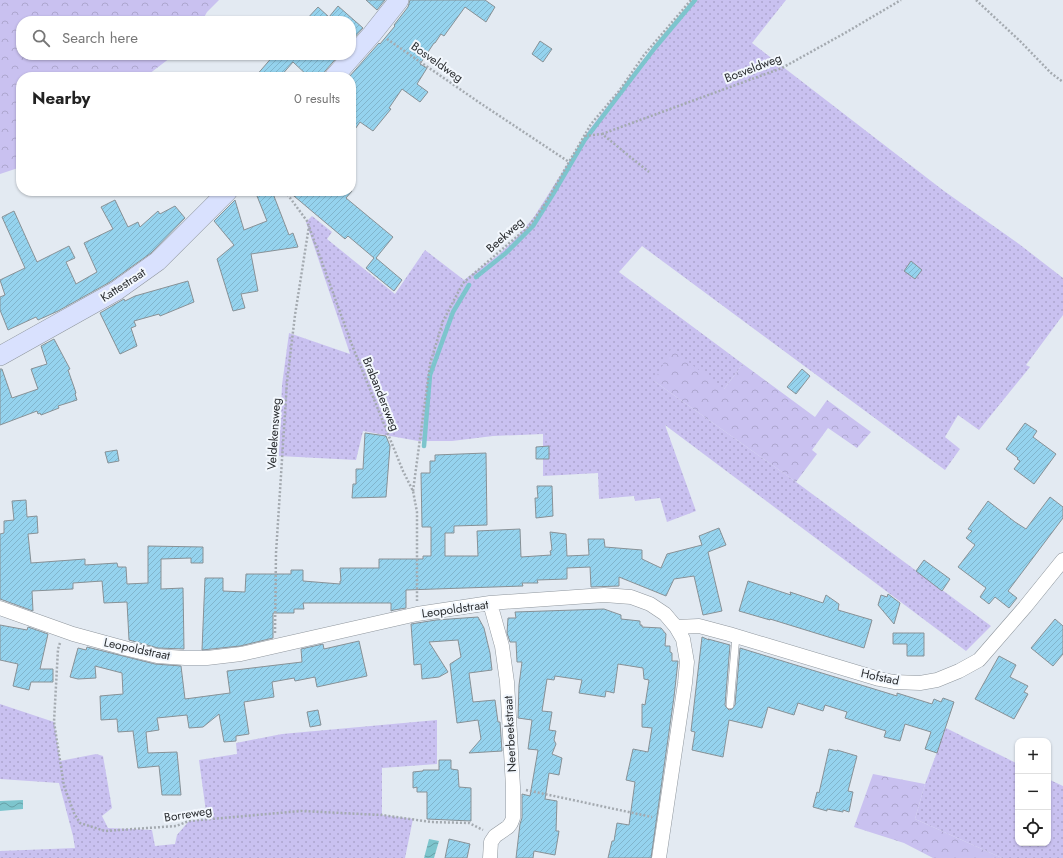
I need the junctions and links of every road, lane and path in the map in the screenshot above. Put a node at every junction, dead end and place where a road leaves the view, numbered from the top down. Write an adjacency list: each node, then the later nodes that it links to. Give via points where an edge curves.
1 (399, 0): 5 (main road)
2 (691, 0): 11 (path, Beekweg, via 644,55)
3 (901, 0): 10 (path, Bosveldweg, via 782,68)
4 (976, 0): 9 (path)
5 (375, 30): 6 (main road); 12 (path, Bosveldweg, via 480,104)
6 (356, 52)
7 (349, 60): 8 (main road)
8 (338, 72)
9 (1063, 82)
10 (602, 134): 11 (path, Bosveldweg); 13 (path)
11 (584, 136): 12 (path, Beekweg)
12 (569, 162): 18 (path, Beekweg, via 528,227 463,283 443,322 430,364)
13 (649, 172)
14 (223, 196): 17 (main road, Kattestraat, via 158,261 116,291)
15 (289, 196): 16 (path, Brabandersweg)
16 (309, 226): 18 (path, Brabandersweg, via 352,345); 26 (path, Veldekensweg, via 287,382 276,553)
17 (0, 356)
18 (413, 491): 22 (path, Brabandersweg, via 417,519)
19 (1063, 560): 25 (street, Hofstad, via 979,660 937,680 920,683 894,682)
20 (490, 603): 22 (street, Leopoldstraat); 23 (street, Leopoldstraat, via 604,595 631,597 650,604 665,614); 28 (street, Neerbeekstraat, via 502,646 507,682)
21 (0, 608): 24 (street, Leopoldstraat)
22 (417, 614): 26 (street, Leopoldstraat)
23 (676, 627): 25 (street, Hofstad, via 699,626); 29 (street, Leopoldstraat, via 682,639 686,662 685,683)
24 (63, 631): 26 (street, Leopoldstraat, via 157,656 185,658 241,654); 30 (path, Borreweg, via 58,648 54,722 64,786 80,823 105,831 176,826 189,821 301,811 469,823)
25 (736, 636): 27 (lane)
26 (275, 646)
27 (730, 705)
28 (513, 787): 29 (path); 30 (street, Neerbeekstraat, via 513,818 508,827)
29 (665, 819): 32 (street, Leopoldstraat)
30 (495, 836): 31 (street, via 491,842)
31 (490, 858)
32 (659, 858)

